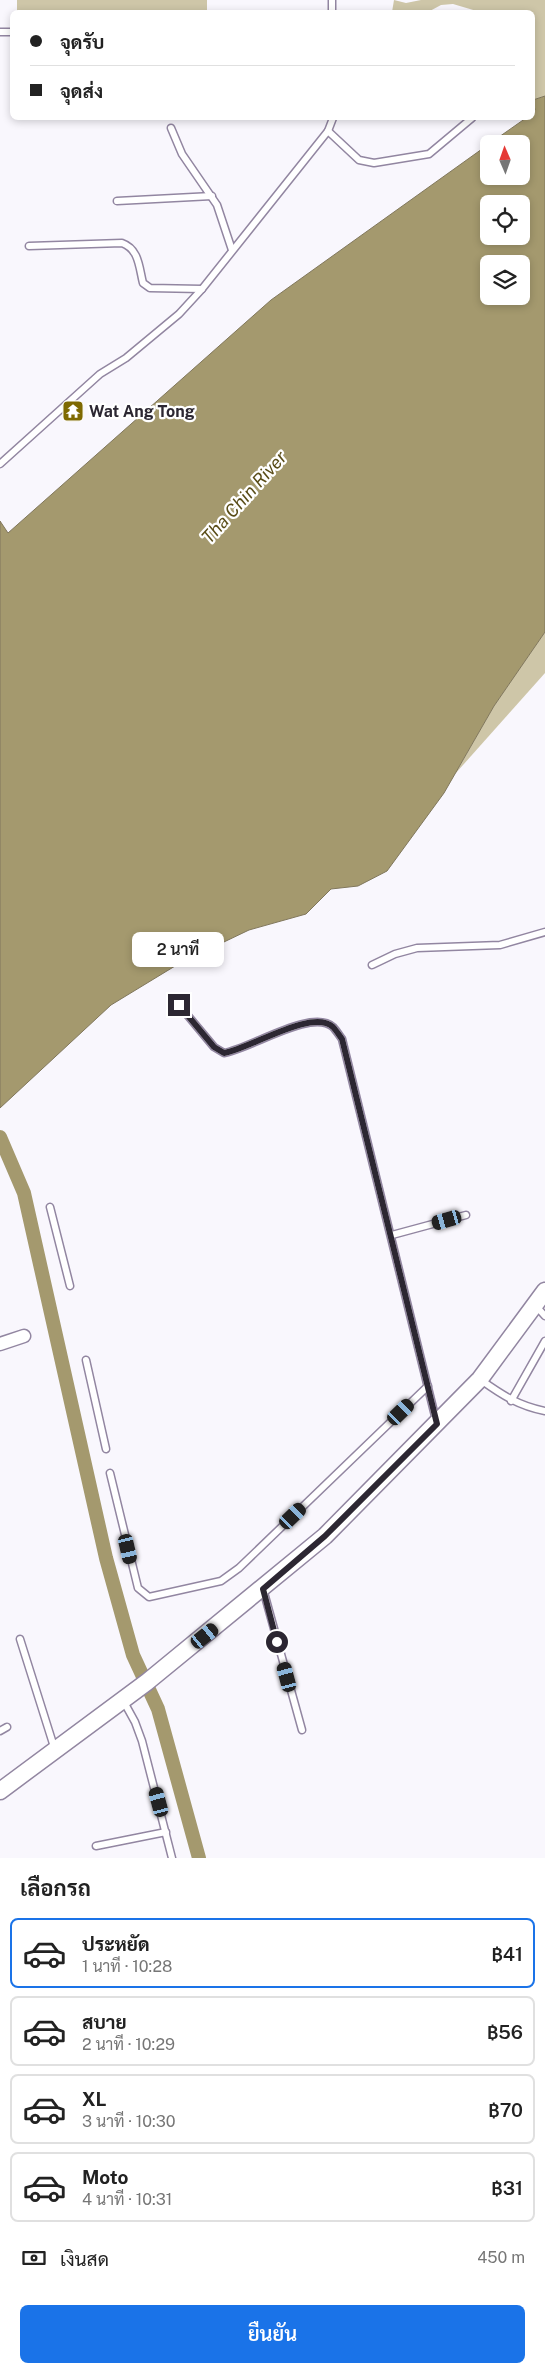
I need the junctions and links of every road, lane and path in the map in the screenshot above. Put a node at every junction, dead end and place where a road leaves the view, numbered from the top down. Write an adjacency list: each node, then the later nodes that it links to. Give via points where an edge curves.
1 (332, 120): 4 (lane)
2 (470, 120): 4 (lane, via 429,154 374,163 359,160)
3 (171, 128): 5 (lane, via 182,154)
4 (328, 131): 8 (lane)
5 (212, 196): 6 (lane); 8 (lane, via 223,217)
6 (117, 201)
7 (29, 246): 9 (lane, via 122,243 130,245 137,255 143,283 150,288)
8 (232, 250): 9 (lane)
9 (202, 289): 10 (lane, via 178,314 126,358 100,374)
10 (0, 464)
11 (545, 932): 12 (lane, via 500,945 417,948)
12 (372, 965)
13 (179, 1005): 16 (lane, via 214,1047 224,1053 297,1024 321,1021 332,1026 342,1039)
14 (50, 1207): 17 (lane)
15 (466, 1215): 16 (lane)
16 (392, 1236): 25 (lane)
17 (70, 1286)
18 (545, 1291): 19 (main road)
19 (540, 1311): 24 (main road)
20 (24, 1336): 21 (street)
21 (0, 1344)
22 (545, 1344): 26 (lane)
23 (86, 1360): 29 (lane)
24 (480, 1379): 26 (lane); 28 (main road)
25 (428, 1386): 28 (lane); 30 (lane, via 239,1568 221,1581 149,1597 138,1588)
26 (512, 1401): 27 (lane)
27 (545, 1411)
28 (437, 1424): 31 (main road, via 325,1536)
29 (106, 1449)
30 (110, 1473)
31 (263, 1589): 33 (main road); 35 (lane)
32 (20, 1639): 37 (lane)
33 (123, 1700): 37 (main road); 39 (lane, via 142,1741)
34 (7, 1727): 36 (lane)
35 (302, 1730)
36 (0, 1731)
37 (56, 1750): 38 (main road)
38 (0, 1791)
39 (166, 1832): 40 (lane); 41 (lane)
40 (96, 1846)
41 (172, 1858)

